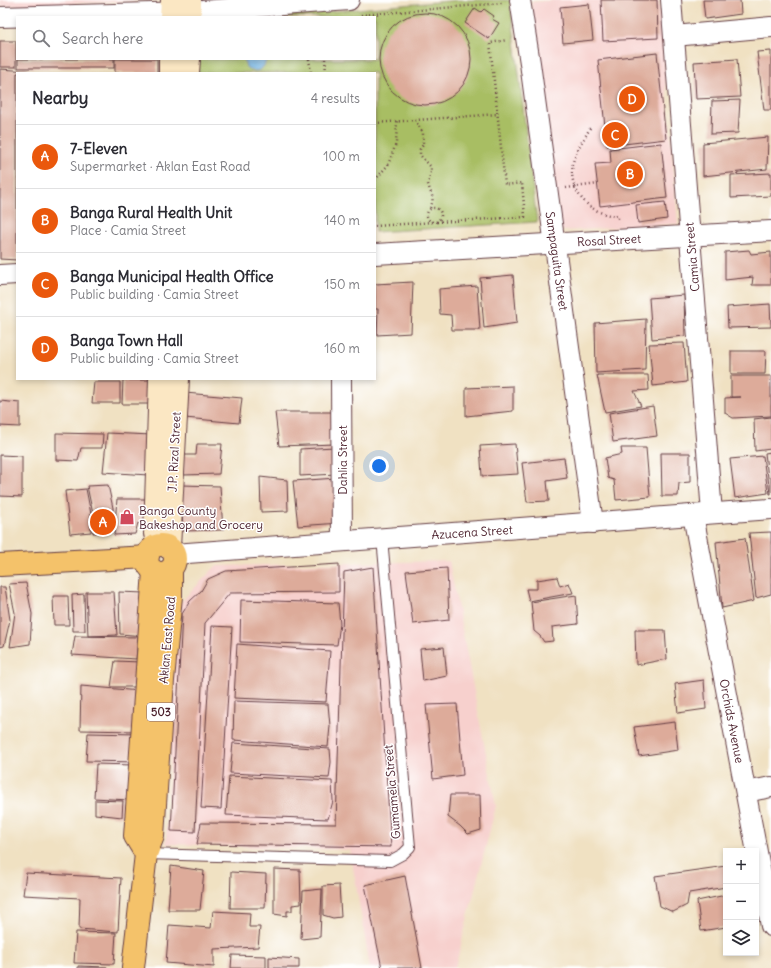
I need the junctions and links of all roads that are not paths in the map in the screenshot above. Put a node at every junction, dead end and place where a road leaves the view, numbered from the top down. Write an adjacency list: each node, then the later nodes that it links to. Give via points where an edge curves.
1 (671, 0): 10 (street, Camia Street)
2 (277, 3): 4 (street); 5 (street)
3 (512, 5): 17 (street, Sampaguita Street)
4 (353, 8)
5 (181, 10): 7 (street)
6 (16, 16): 8 (street)
7 (26, 16)
8 (0, 17)
9 (771, 27): 10 (street)
10 (674, 36): 16 (street, Camia Street)
11 (170, 60): 13 (main road)
12 (189, 60): 14 (main road)
13 (170, 72)
14 (188, 72)
15 (771, 231): 16 (street, Rosal Street)
16 (690, 236): 17 (street, Rosal Street); 25 (street, Camia Street)
17 (555, 243): 18 (street, Rosal Street); 26 (street, Sampaguita Street)
18 (376, 254)
19 (16, 274): 20 (street)
20 (0, 275)
21 (160, 380): 29 (main road, J.P. Rizal Street)
22 (178, 380): 29 (main road, J.P. Rizal Street)
23 (341, 380): 28 (street, Dahlia Street)
24 (771, 509): 25 (street, Azucena Street)
25 (703, 514): 26 (street, Azucena Street); 32 (street, Orchids Avenue)
26 (593, 523): 27 (street, Azucena Street)
27 (382, 538): 28 (street, Azucena Street); 33 (lane, Gumamela Street, via 410,847 390,861)
28 (342, 541): 29 (street, Azucena Street)
29 (162, 558): 30 (main road); 33 (main road, Aklan East Road / 503, via 170,596 153,836)
30 (0, 565)
31 (771, 787): 32 (street)
32 (746, 792): 34 (street, Orchids Avenue)
33 (146, 854): 35 (main road, Aklan East Road / 503)
34 (771, 924)
35 (133, 968)

